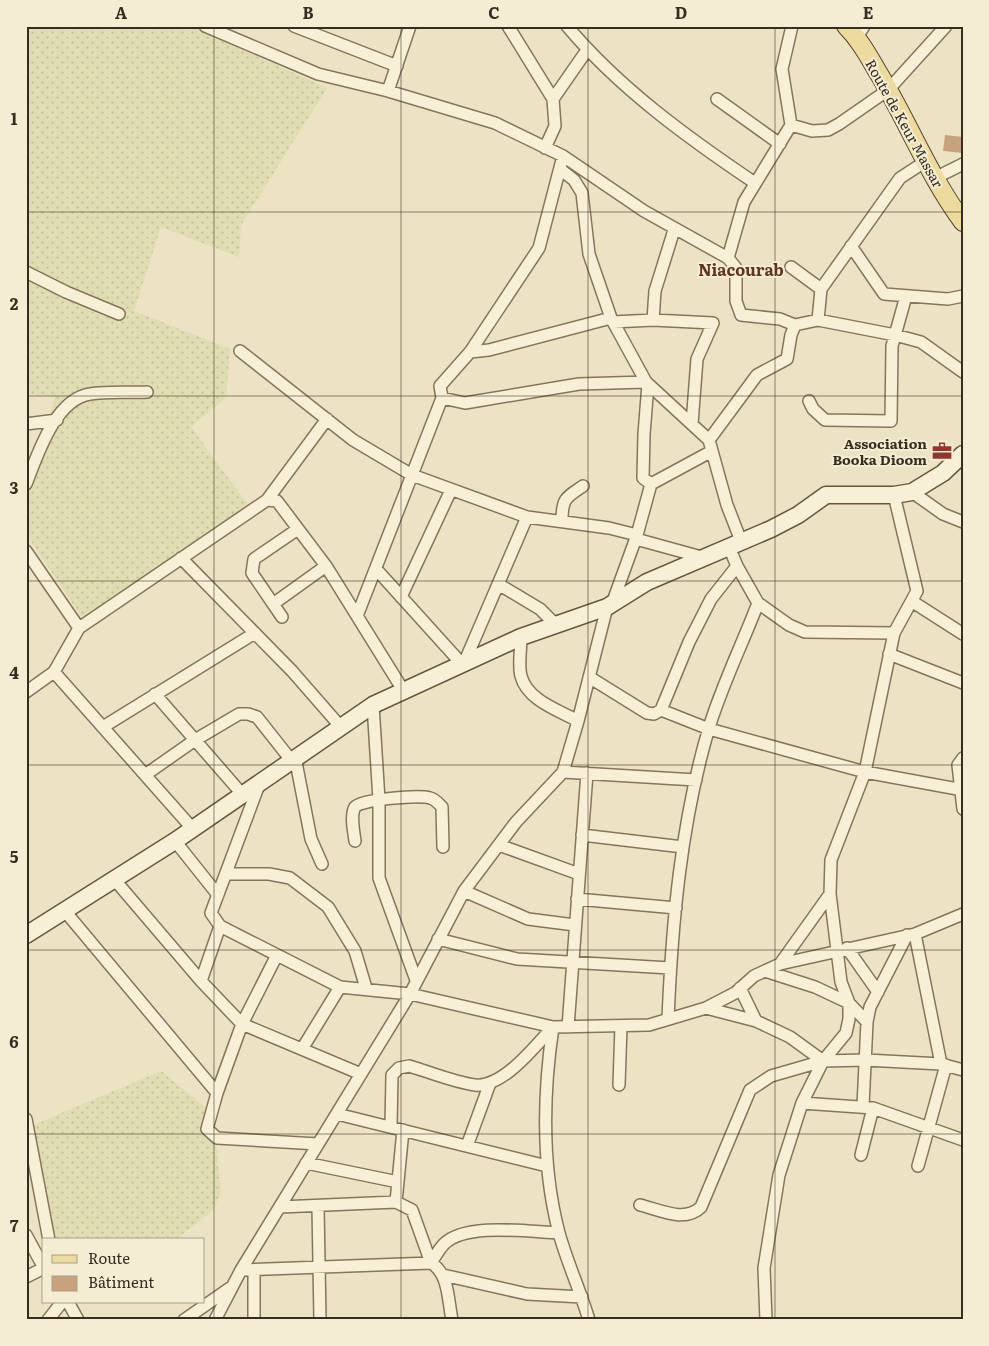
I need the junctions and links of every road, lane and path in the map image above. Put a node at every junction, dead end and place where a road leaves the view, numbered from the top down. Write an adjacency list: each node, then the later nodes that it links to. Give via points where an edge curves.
1 (205, 26): 12 (street, via 318,74)
2 (294, 26): 10 (street)
3 (410, 26): 10 (street)
4 (508, 26): 13 (street)
5 (567, 26): 9 (street)
6 (792, 26): 15 (street, via 782,68)
7 (946, 26): 11 (street)
8 (856, 30): 11 (main road, Route de Keur Massar)
9 (587, 50): 13 (street); 23 (street, via 697,144)
10 (397, 66): 12 (street)
11 (888, 90): 15 (street, via 828,130 812,131); 19 (main road, Route de Keur Massar)
12 (388, 91): 17 (street, via 466,112)
13 (553, 99): 17 (street, via 555,126)
14 (717, 99): 16 (street)
15 (791, 126): 16 (street)
16 (780, 144): 23 (street)
17 (545, 148): 18 (street)
18 (562, 156): 21 (street); 25 (street)
19 (926, 161): 22 (main road, Route de Keur Massar); 26 (street, via 900,178)
20 (963, 164): 22 (street)
21 (560, 169): 34 (street, via 574,180 582,193 590,254); 40 (street, via 539,248)
22 (935, 178): 24 (main road, Route de Keur Massar)
23 (755, 183): 27 (street, via 744,202)
24 (963, 222)
25 (674, 230): 27 (street); 35 (street, via 655,291)
26 (851, 246): 30 (street); 31 (street, via 884,294)
27 (728, 258): 37 (street, via 736,268 736,301 741,315 780,319)
28 (790, 267): 30 (street)
29 (26, 272): 33 (street)
30 (821, 289): 36 (street)
31 (906, 296): 32 (street); 38 (street)
32 (963, 296)
33 (119, 314)
34 (612, 320): 35 (street); 40 (street); 42 (street)
35 (653, 320): 49 (street, via 712,323 713,327 696,359)
36 (818, 320): 37 (street); 38 (street)
37 (795, 325): 50 (street, via 787,359 757,375)
38 (895, 335): 41 (street, via 921,342); 45 (street, via 891,361 891,421 825,420)
39 (240, 351): 46 (street)
40 (470, 352): 44 (street, via 440,386)
41 (963, 372)
42 (647, 383): 44 (street, via 579,384 465,403); 49 (street); 54 (street, via 643,478)
43 (147, 392): 47 (street, via 89,394 75,399)
44 (442, 398): 52 (street)
45 (809, 401)
46 (327, 419): 52 (street, via 353,440); 59 (street)
47 (57, 420): 48 (street); 53 (street, via 45,436)
48 (26, 424)
49 (692, 424): 50 (street)
50 (711, 446): 54 (street); 65 (street)
51 (963, 454): 57 (street, via 943,473)
52 (412, 475): 56 (street); 71 (street)
53 (26, 484)
54 (651, 484): 64 (street)
55 (584, 486): 61 (street, via 565,498)
56 (451, 490): 60 (street); 73 (street)
57 (912, 492): 58 (street); 62 (street, via 943,514)
58 (894, 495): 65 (street, via 826,495 798,515); 74 (street, via 917,587)
59 (267, 500): 63 (street, via 277,501); 67 (street)
60 (526, 516): 61 (street); 72 (street)
61 (562, 521): 64 (street, via 610,528)
62 (963, 522)
63 (298, 528): 69 (street); 76 (street, via 254,559 252,573)
64 (636, 537): 68 (street); 77 (street)
65 (735, 544): 68 (street); 70 (street)
66 (26, 550): 81 (street)
67 (181, 558): 81 (street); 82 (street)
68 (705, 558): 77 (street, via 648,582)
69 (326, 566): 76 (street); 78 (street)
70 (737, 566): 75 (street); 95 (street, via 711,599)
71 (376, 569): 73 (street); 78 (street)
72 (498, 584): 80 (street, via 540,609); 87 (street)
73 (401, 597): 87 (street)
74 (913, 602): 83 (street); 84 (street)
75 (758, 603): 83 (street, via 805,632); 99 (street)
76 (273, 604): 79 (street)
77 (609, 605): 80 (street); 89 (street)
78 (357, 616): 91 (street)
79 (282, 617)
80 (555, 624): 85 (street)
81 (79, 628): 88 (street)
82 (255, 633): 93 (street); 97 (street)
83 (894, 633): 86 (street)
84 (963, 634)
85 (521, 637): 87 (street); 96 (street, via 520,676 526,689)
86 (890, 654): 90 (street); 104 (street)
87 (463, 662): 91 (street)
88 (54, 672): 92 (street); 98 (street)
89 (589, 677): 95 (street, via 647,713); 96 (street)
90 (963, 683)
91 (402, 690): 94 (street)
92 (26, 692)
93 (155, 694): 98 (street); 100 (street)
94 (373, 704): 97 (street); 111 (street)
95 (661, 710): 99 (street)
96 (578, 721): 103 (street)
97 (340, 726): 102 (street)
98 (103, 727): 106 (street)
99 (709, 729): 104 (street); 107 (street)
100 (195, 740): 102 (street, via 239,714 248,714 257,718); 106 (street); 110 (street)
101 (963, 758): 109 (street, via 958,766)
102 (293, 759): 108 (street); 120 (street, via 311,839)
103 (563, 772): 105 (street); 117 (street)
104 (865, 772): 109 (street); 125 (street, via 831,860)
105 (587, 773): 107 (street); 114 (street)
106 (145, 775): 113 (street)
107 (696, 780): 119 (street)
108 (261, 781): 110 (street); 121 (street)
109 (961, 790): 112 (street)
110 (242, 794): 113 (street)
111 (379, 800): 116 (street, via 356,805 353,811); 118 (street, via 427,797 435,800 442,807); 142 (street, via 379,878)
112 (963, 809)
113 (192, 828): 115 (street)
114 (582, 835): 119 (street); 122 (street)
115 (175, 840): 123 (street); 126 (street)
116 (355, 842)
117 (499, 844): 122 (street); 124 (street)
118 (443, 847)
119 (682, 847): 128 (street)
120 (322, 864)
121 (226, 874): 126 (street); 145 (street, via 269,874 290,878 328,907 355,951)
122 (579, 874): 127 (street)
123 (114, 879): 129 (street); 143 (street)
124 (464, 891): 131 (street, via 528,919); 135 (street)
125 (830, 894): 136 (street); 139 (street)
126 (218, 895): 132 (street, via 211,912)
127 (577, 899): 128 (street); 131 (street)
128 (676, 908): 140 (street)
129 (64, 910): 133 (street); 166 (street)
130 (963, 914): 134 (street)
131 (575, 925): 138 (street)
132 (220, 926): 137 (street); 143 (street)
133 (26, 935)
134 (911, 935): 136 (street); 147 (street); 161 (street)
135 (438, 939): 138 (street, via 517,959); 142 (street)
136 (843, 949): 139 (street); 147 (street); 149 (street, via 841,982)
137 (277, 955): 144 (street); 154 (street)
138 (573, 962): 140 (street); 157 (street)
139 (780, 964): 141 (street)
140 (670, 968): 151 (street)
141 (765, 971): 146 (street); 149 (street, via 815,986)
142 (416, 980): 148 (street)
143 (201, 982): 154 (street)
144 (340, 987): 145 (street); 158 (street)
145 (366, 988): 148 (street)
146 (740, 988): 150 (street); 152 (street)
147 (878, 992): 153 (street)
148 (410, 994): 156 (street); 163 (street)
149 (849, 1003): 153 (street); 160 (street, via 850,1019 846,1032)
150 (706, 1008): 151 (street); 152 (street)
151 (668, 1020): 155 (street, via 649,1025)
152 (756, 1020): 160 (street, via 790,1037)
153 (867, 1022): 159 (street)
154 (242, 1024): 158 (street); 166 (street)
155 (621, 1026): 157 (street); 165 (street)
156 (553, 1027): 157 (street); 164 (street, via 504,1077); 179 (street, via 547,1065)
157 (568, 1027)
158 (302, 1050): 163 (street)
159 (866, 1060): 160 (street); 161 (street); 168 (street)
160 (823, 1061): 167 (street); 183 (street, via 771,1076 750,1090 701,1207 694,1214 685,1216)
161 (943, 1065): 162 (street); 172 (street)
162 (963, 1070)
163 (361, 1074): 169 (street)
164 (490, 1083): 171 (street, via 476,1085 409,1066 399,1068 392,1075); 176 (street)
165 (619, 1085)
166 (217, 1093): 175 (street, via 208,1129 217,1138)
167 (802, 1103): 168 (street); 209 (street, via 780,1175 767,1249 764,1268)
168 (868, 1107): 172 (street); 177 (street)
169 (337, 1114): 171 (street); 175 (street)
170 (26, 1119): 188 (street)
171 (391, 1127): 173 (street)
172 (929, 1127): 174 (street); 180 (street)
173 (403, 1130): 176 (street); 181 (street)
174 (963, 1140)
175 (318, 1144): 178 (street)
176 (467, 1146): 179 (street)
177 (860, 1155)
178 (306, 1164): 181 (street); 185 (street)
179 (547, 1166): 186 (street)
180 (918, 1166)
181 (398, 1182): 182 (street)
182 (396, 1202): 184 (street); 190 (street, via 412,1210)
183 (640, 1204)
184 (318, 1206): 185 (street); 191 (street)
185 (280, 1207): 193 (street)
186 (559, 1233): 190 (street, via 482,1230 460,1235 444,1243); 198 (street)
187 (26, 1235): 189 (street)
188 (49, 1238)
189 (42, 1264)
190 (431, 1264): 191 (street); 195 (street)
191 (319, 1268): 194 (street); 206 (street)
192 (42, 1269): 196 (street)
193 (242, 1270): 194 (street); 197 (street)
194 (254, 1270): 205 (street)
195 (443, 1275): 198 (street, via 527,1294); 207 (street)
196 (26, 1277)
197 (233, 1287): 203 (street); 204 (street)
198 (582, 1297): 208 (street)
199 (60, 1304): 201 (street)
200 (69, 1304): 202 (street)
201 (48, 1320)
202 (78, 1320)
203 (184, 1320)
204 (215, 1320)
205 (254, 1320)
206 (320, 1320)
207 (452, 1320)
208 (588, 1320)
209 (766, 1320)

